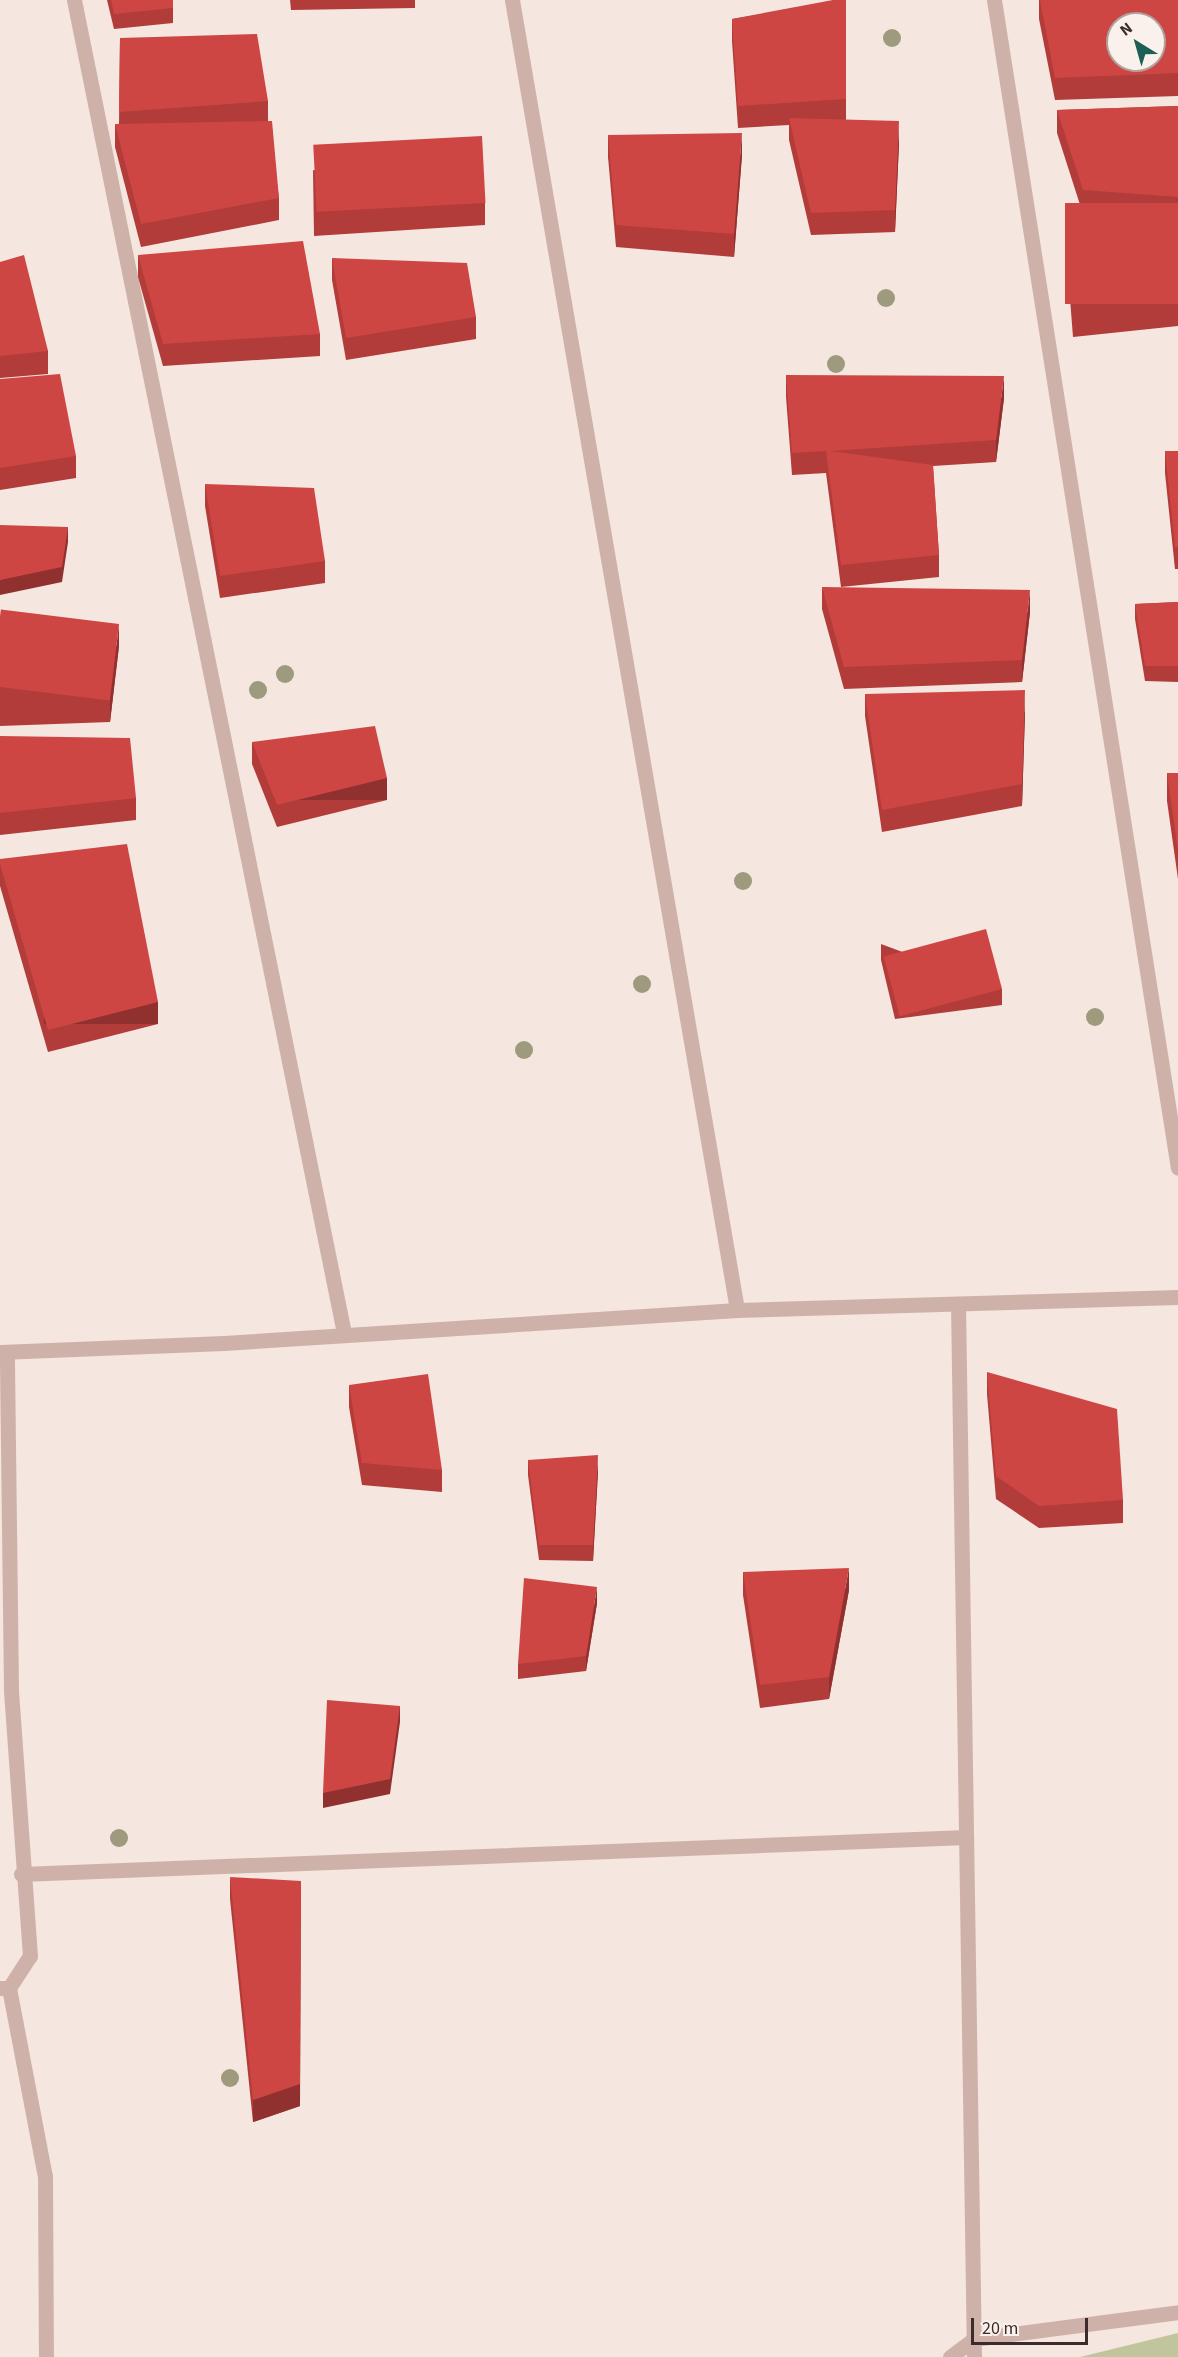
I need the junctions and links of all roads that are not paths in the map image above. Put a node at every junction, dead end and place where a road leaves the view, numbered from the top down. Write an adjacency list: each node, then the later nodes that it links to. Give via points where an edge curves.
1 (74, 0): 8 (street)
2 (512, 0): 7 (street)
3 (994, 0): 4 (street)
4 (1178, 1168)
5 (1178, 1297): 6 (street)
6 (958, 1304): 7 (street); 11 (street)
7 (737, 1310): 8 (street)
8 (344, 1333): 9 (street, via 224,1343)
9 (3, 1352): 10 (street)
10 (6, 1690): 12 (street)
11 (966, 1837): 12 (street); 15 (street)
12 (21, 1874): 13 (street, via 30,1956)
13 (5, 1988): 16 (street, via 45,2176)
14 (1178, 2312): 15 (street)
15 (974, 2339): 17 (street); 18 (street)
16 (46, 2357)
17 (950, 2357)
18 (974, 2357)

